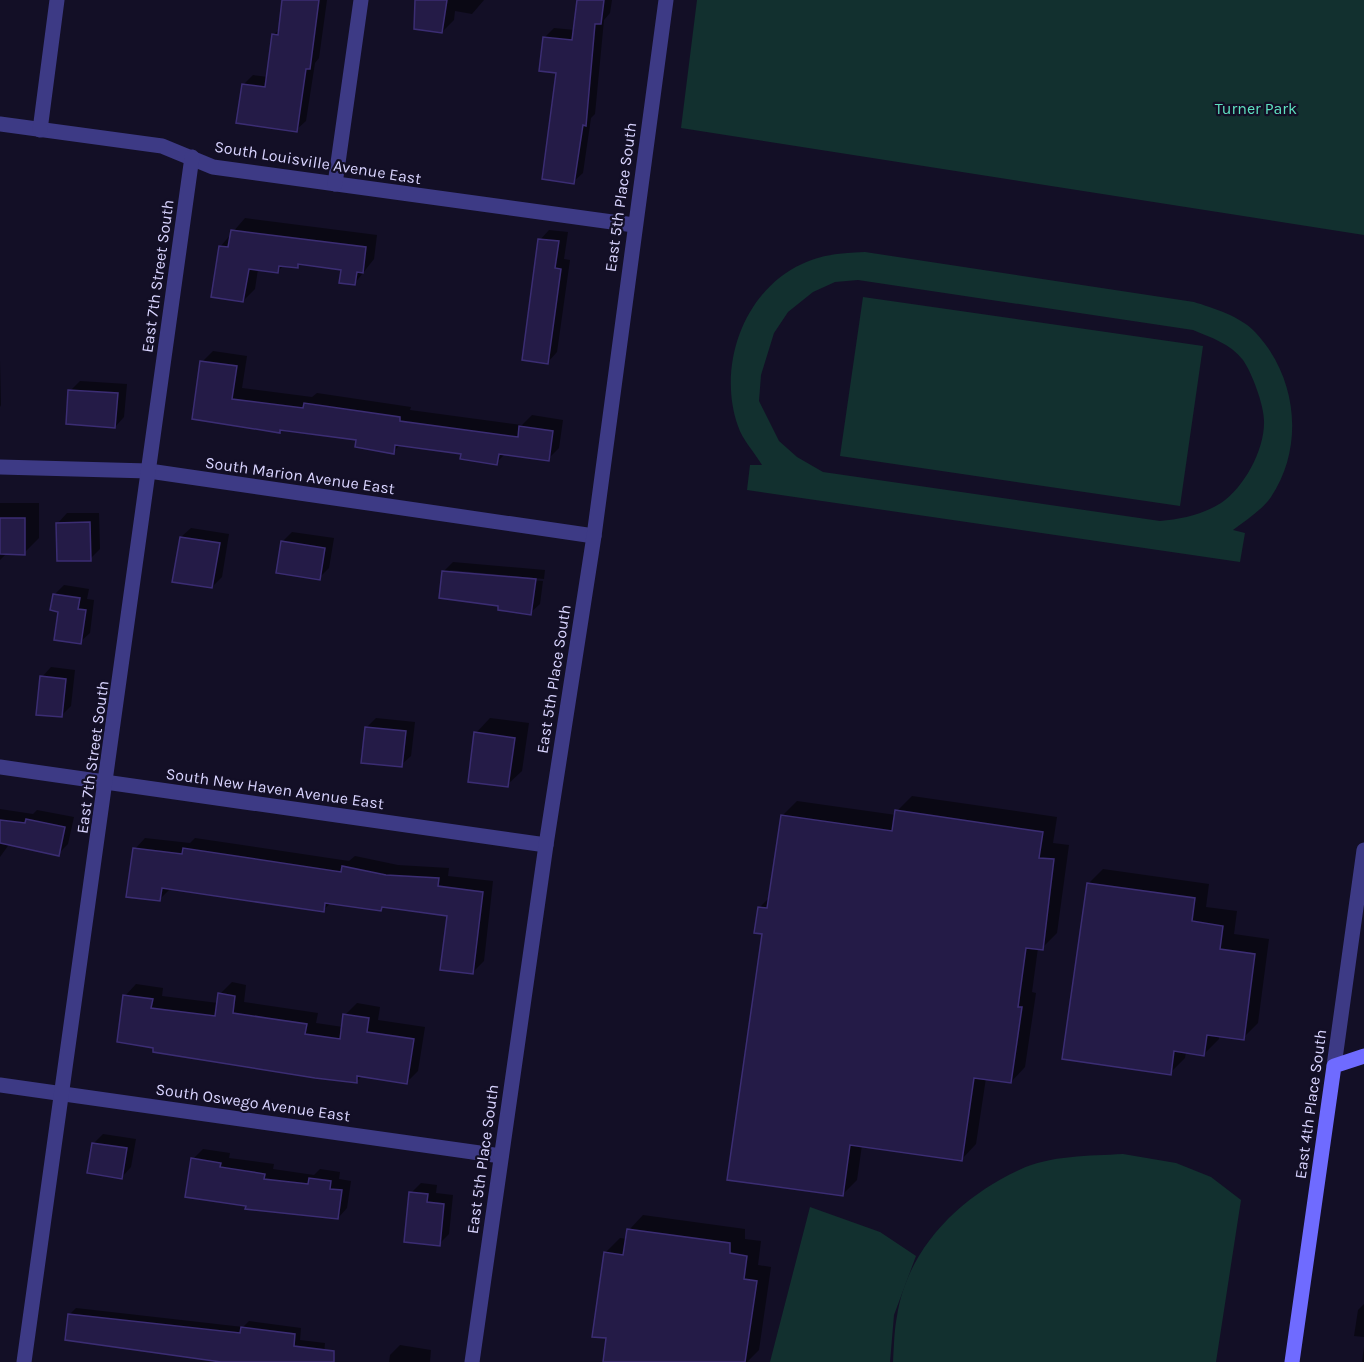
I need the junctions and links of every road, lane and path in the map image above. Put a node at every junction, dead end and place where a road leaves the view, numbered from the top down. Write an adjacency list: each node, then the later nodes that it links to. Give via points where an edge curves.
1 (57, 0): 5 (street)
2 (361, 0): 7 (street)
3 (666, 0): 8 (street, East 5th Place South)
4 (0, 124): 5 (street, South Louisville Avenue East)
5 (40, 130): 6 (street, South Louisville Avenue East, via 162,147)
6 (192, 157): 7 (street, South Louisville Avenue East, via 213,167); 10 (street, East 7th Street South)
7 (335, 184): 8 (street, South Louisville Avenue East)
8 (633, 225): 11 (street, East 5th Place South)
9 (0, 467): 10 (street, South Marion Avenue East)
10 (149, 471): 11 (street, South Marion Avenue East); 13 (street, East 7th Street South)
11 (594, 536): 14 (street, East 5th Place South)
12 (0, 767): 13 (street, South New Haven Avenue East)
13 (107, 783): 14 (street, South New Haven Avenue East); 19 (street, East 7th Street South)
14 (546, 845): 20 (street, East 5th Place South)
15 (1364, 850): 17 (street, East 4th Place South)
16 (1364, 1056): 17 (street)
17 (1334, 1066): 23 (street, East 4th Place South)
18 (0, 1085): 19 (street, South Oswego Avenue East)
19 (61, 1094): 20 (street, South Oswego Avenue East); 21 (street, East 7th Street South)
20 (501, 1156): 22 (street, East 5th Place South)
21 (24, 1362)
22 (472, 1362)
23 (1292, 1362)

